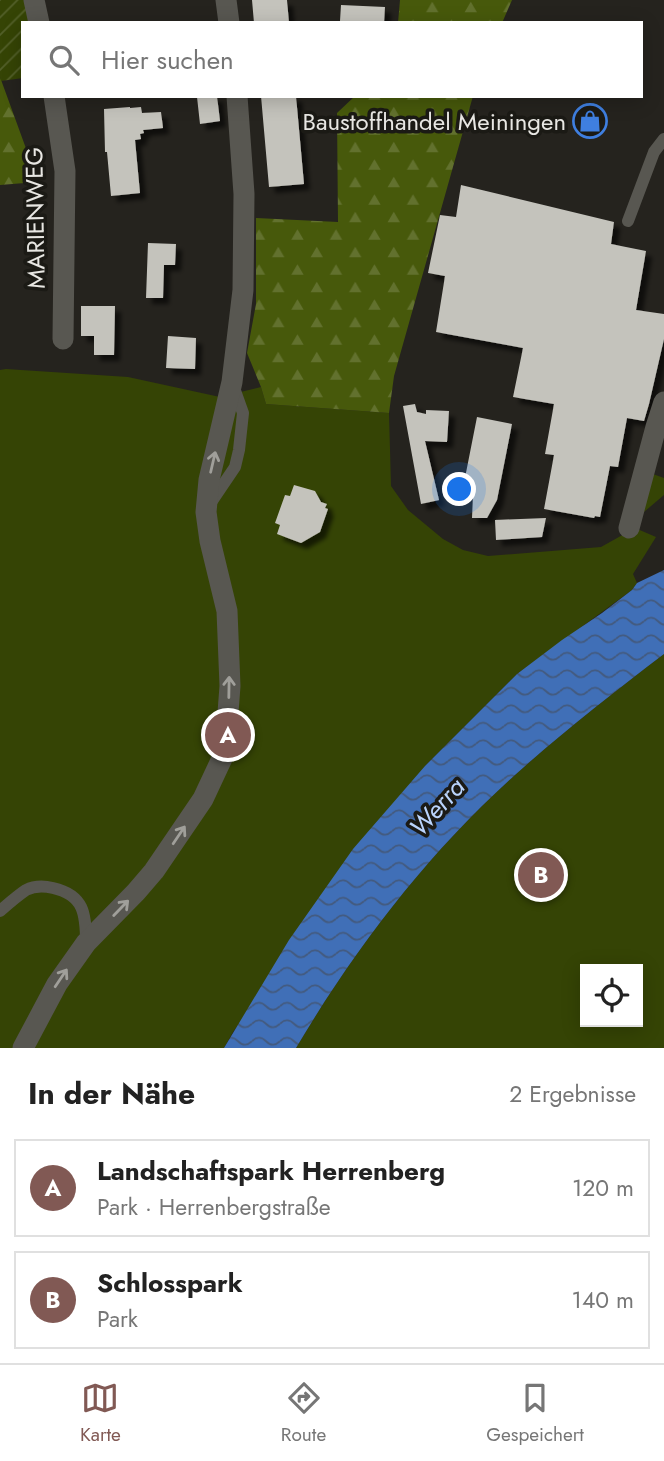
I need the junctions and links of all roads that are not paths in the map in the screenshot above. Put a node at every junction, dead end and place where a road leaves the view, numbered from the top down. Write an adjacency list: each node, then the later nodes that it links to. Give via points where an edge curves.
1 (34, 0): 3 (street)
2 (226, 0): 4 (street)
3 (39, 21)
4 (229, 21)
5 (54, 98): 9 (street, MARIENWEG, via 65,171)
6 (237, 98): 13 (street, one-way to 6, via 154,871 204,799 225,752 230,686 227,611 206,512 232,382 243,290 244,194)
7 (664, 139): 8 (lane, via 654,152)
8 (628, 221)
9 (63, 339)
10 (664, 402): 11 (street)
11 (629, 528)
12 (0, 911): 13 (lane, via 27,889 46,887 68,893 84,911)
13 (86, 943): 14 (street, one-way to 13)
14 (40, 1015): 15 (street); 16 (street)
15 (10, 1048)
16 (23, 1048)

